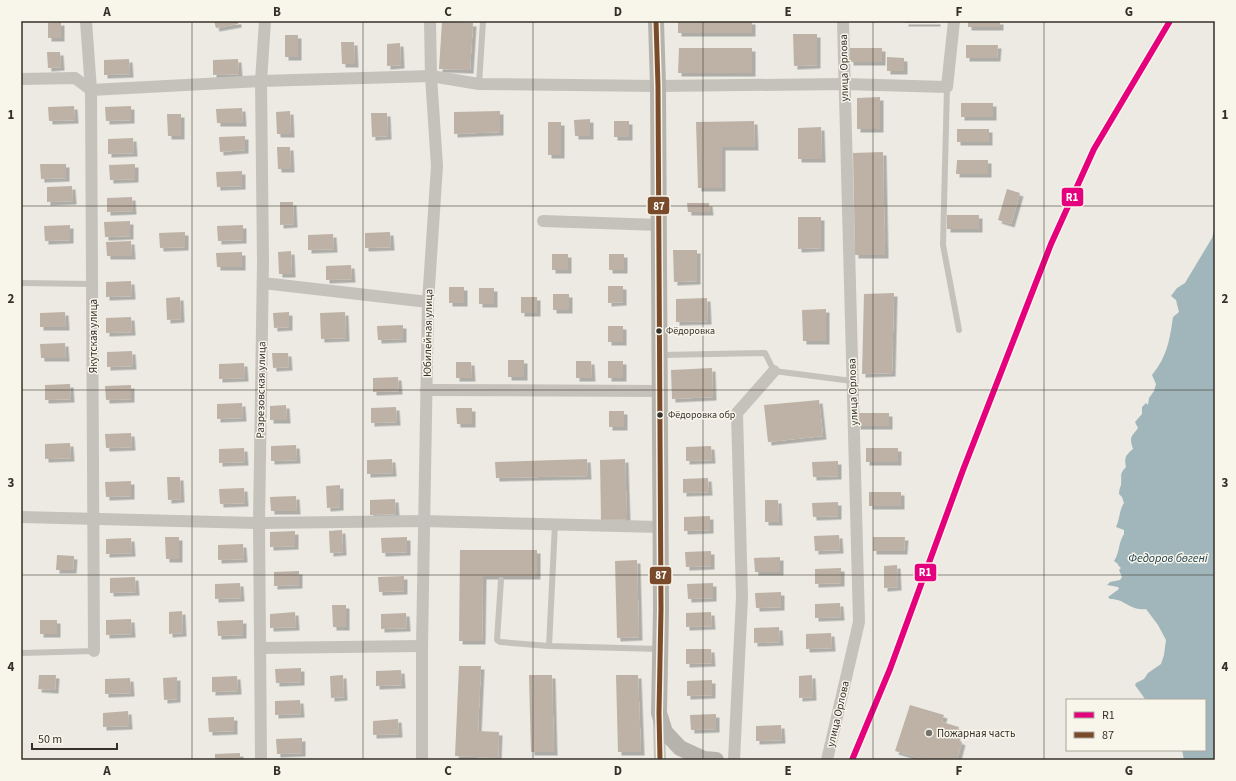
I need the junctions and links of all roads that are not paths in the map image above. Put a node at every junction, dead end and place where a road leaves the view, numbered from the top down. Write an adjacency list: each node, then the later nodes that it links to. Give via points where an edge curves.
1 (86, 21): 15 (street, Якутская улица)
2 (265, 21): 10 (street, Разрезовская улица)
3 (430, 21): 8 (street, Юбилейная улица)
4 (482, 21): 11 (lane)
5 (656, 21): 13 (street)
6 (843, 21): 12 (street, улица Орлова)
7 (954, 21): 14 (street)
8 (432, 76): 10 (street); 11 (street); 21 (street, Юбилейная улица, via 437,166)
9 (21, 79): 15 (street, via 75,78)
10 (261, 81): 15 (street); 19 (street, Разрезовская улица)
11 (479, 84): 13 (street)
12 (844, 84): 13 (street); 14 (street); 25 (street, улица Орлова)
13 (658, 86): 17 (street)
14 (947, 87): 22 (lane, via 943,244)
15 (91, 90): 20 (street, Якутская улица)
16 (543, 221): 17 (street)
17 (659, 224): 23 (street)
18 (21, 283): 20 (lane)
19 (263, 283): 21 (street); 31 (street, Разрезовская улица)
20 (92, 284): 29 (street, Якутская улица)
21 (428, 302): 26 (street, Юбилейная улица)
22 (959, 330)
23 (660, 355): 24 (lane, via 765,353); 27 (street)
24 (774, 371): 25 (lane); 46 (street, via 737,413 742,597)
25 (852, 381): 47 (street, улица Орлова, via 859,622)
26 (426, 390): 27 (street); 30 (street, Юбилейная улица)
27 (660, 391): 33 (street)
28 (21, 518): 29 (street)
29 (94, 519): 31 (street); 39 (street, Якутская улица)
30 (424, 521): 31 (street); 32 (street); 35 (street, Юбилейная улица)
31 (259, 523): 37 (street, Разрезовская улица)
32 (556, 524): 33 (street); 36 (lane)
33 (660, 527): 38 (street)
34 (501, 580): 36 (lane, via 497,640 503,643)
35 (422, 646): 37 (street); 43 (street, Юбилейная улица)
36 (549, 646): 38 (lane)
37 (260, 648): 42 (street, Разрезовская улица)
38 (661, 649): 41 (street)
39 (94, 651): 40 (lane)
40 (21, 653)
41 (658, 713): 44 (street); 45 (street, via 665,732 680,748 704,759)
42 (261, 760)
43 (422, 760)
44 (660, 760)
45 (716, 760)
46 (734, 760)
47 (827, 760)

